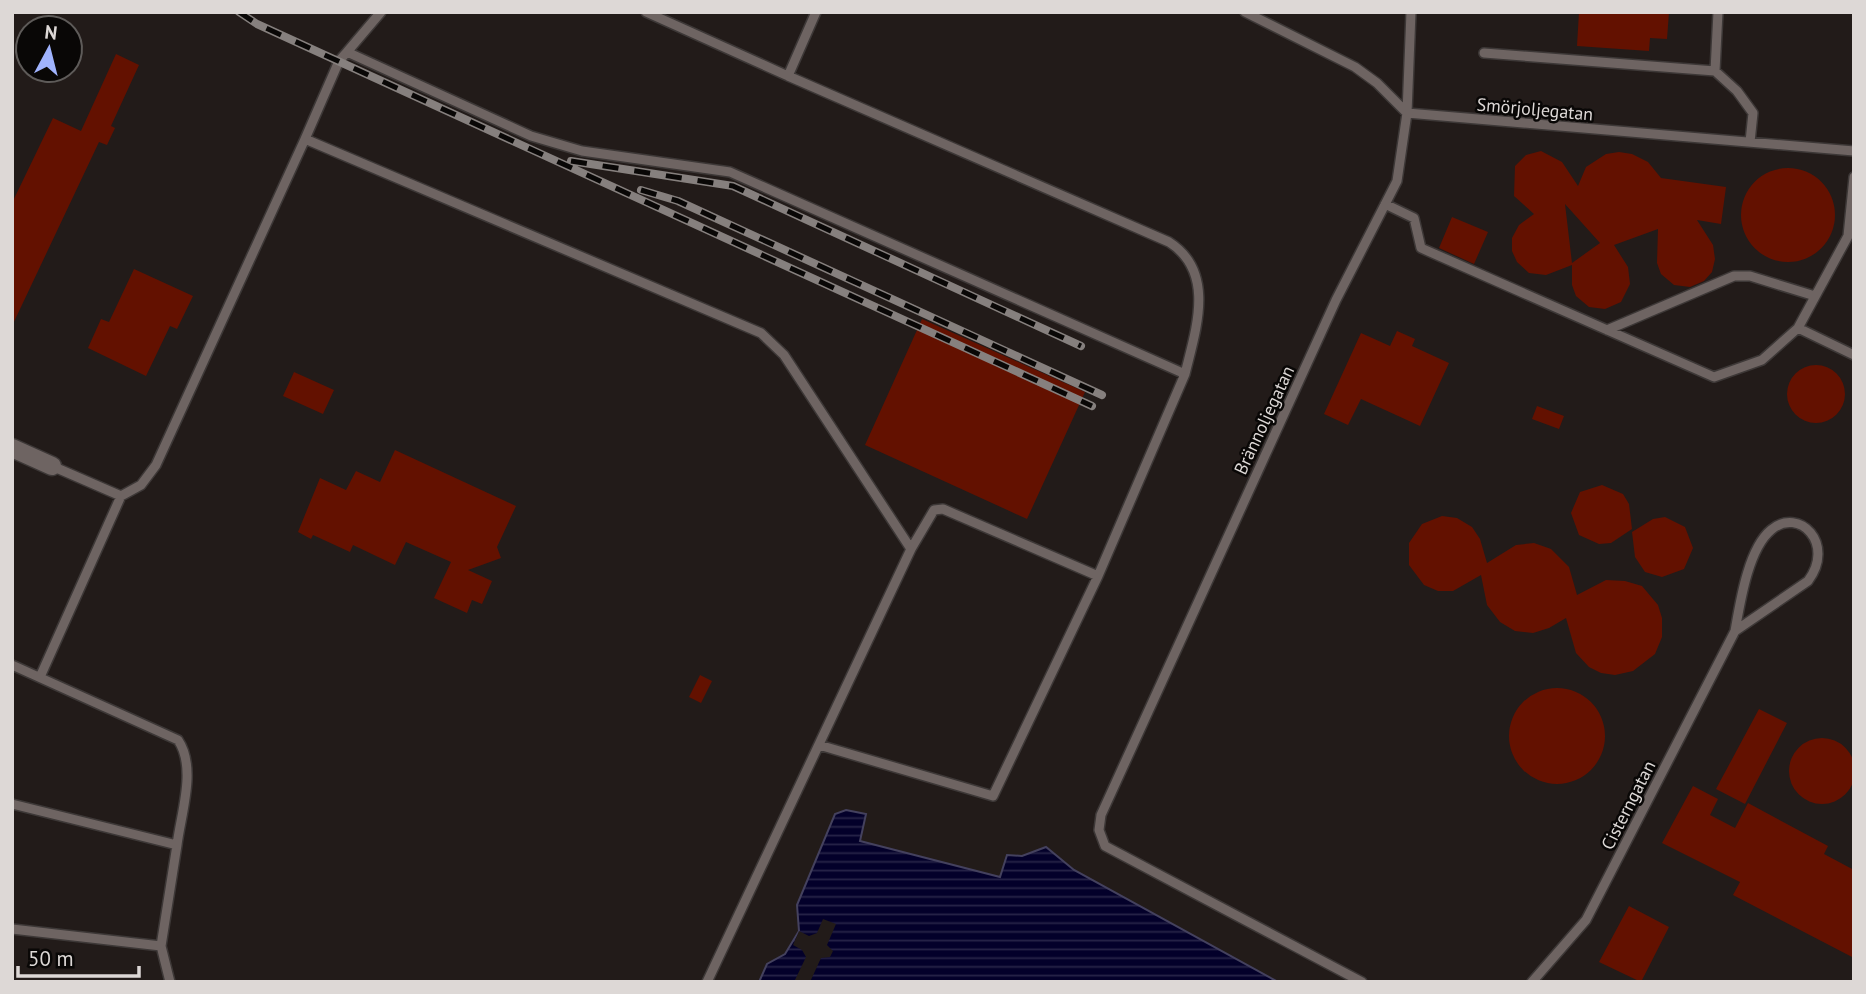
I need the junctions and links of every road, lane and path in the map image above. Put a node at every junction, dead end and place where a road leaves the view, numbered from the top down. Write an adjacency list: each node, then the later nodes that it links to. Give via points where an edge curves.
1 (381, 12): 7 (lane)
2 (646, 12): 10 (lane)
3 (816, 12): 10 (lane)
4 (1245, 12): 11 (lane, via 1355,67)
5 (1411, 12): 11 (lane, Brännoljegatan)
6 (1718, 12): 9 (lane)
7 (347, 52): 12 (lane); 21 (lane, via 531,136 582,150 730,172)
8 (1484, 53): 9 (lane)
9 (1715, 71): 13 (lane, via 1753,113)
10 (788, 76): 21 (lane, via 1184,252 1200,293)
11 (1407, 113): 13 (lane, Smörjoljegatan); 16 (lane, Brännoljegatan, via 1397,181)
12 (304, 139): 24 (lane, via 156,465 141,485); 25 (lane, via 761,333 784,355)
13 (1750, 142): 14 (lane, Smörjoljegatan)
14 (1854, 150)
15 (1854, 177): 17 (lane, via 1848,236)
16 (1385, 204): 19 (lane, via 1414,218 1421,248); 37 (lane, Brännoljegatan, via 1270,442 1101,815 1099,830 1105,846)
17 (1815, 296): 18 (lane); 19 (lane, via 1750,276 1734,276)
18 (1798, 328): 19 (lane, via 1762,360 1714,377); 20 (lane)
19 (1607, 330)
20 (1854, 355)
21 (1185, 374): 26 (lane)
22 (12, 448): 23 (street)
23 (52, 467): 24 (lane)
24 (121, 496): 29 (lane)
25 (911, 549): 26 (lane, via 934,510 943,509); 30 (lane)
26 (1098, 576): 30 (lane, via 993,796)
27 (1735, 631): 27 (lane, Cisterngatan, via 1814,573 1820,549 1809,531 1789,524 1771,530 1758,548 1741,595); 38 (lane, Cisterngatan, via 1586,920)
28 (12, 665): 29 (lane)
29 (40, 677): 32 (lane, via 178,740 188,764)
30 (819, 744): 36 (lane)
31 (12, 804): 32 (lane)
32 (177, 845): 34 (lane)
33 (12, 929): 34 (lane)
34 (161, 946): 35 (lane)
35 (170, 982)
36 (707, 982)
37 (1362, 982)
38 (1532, 982)

